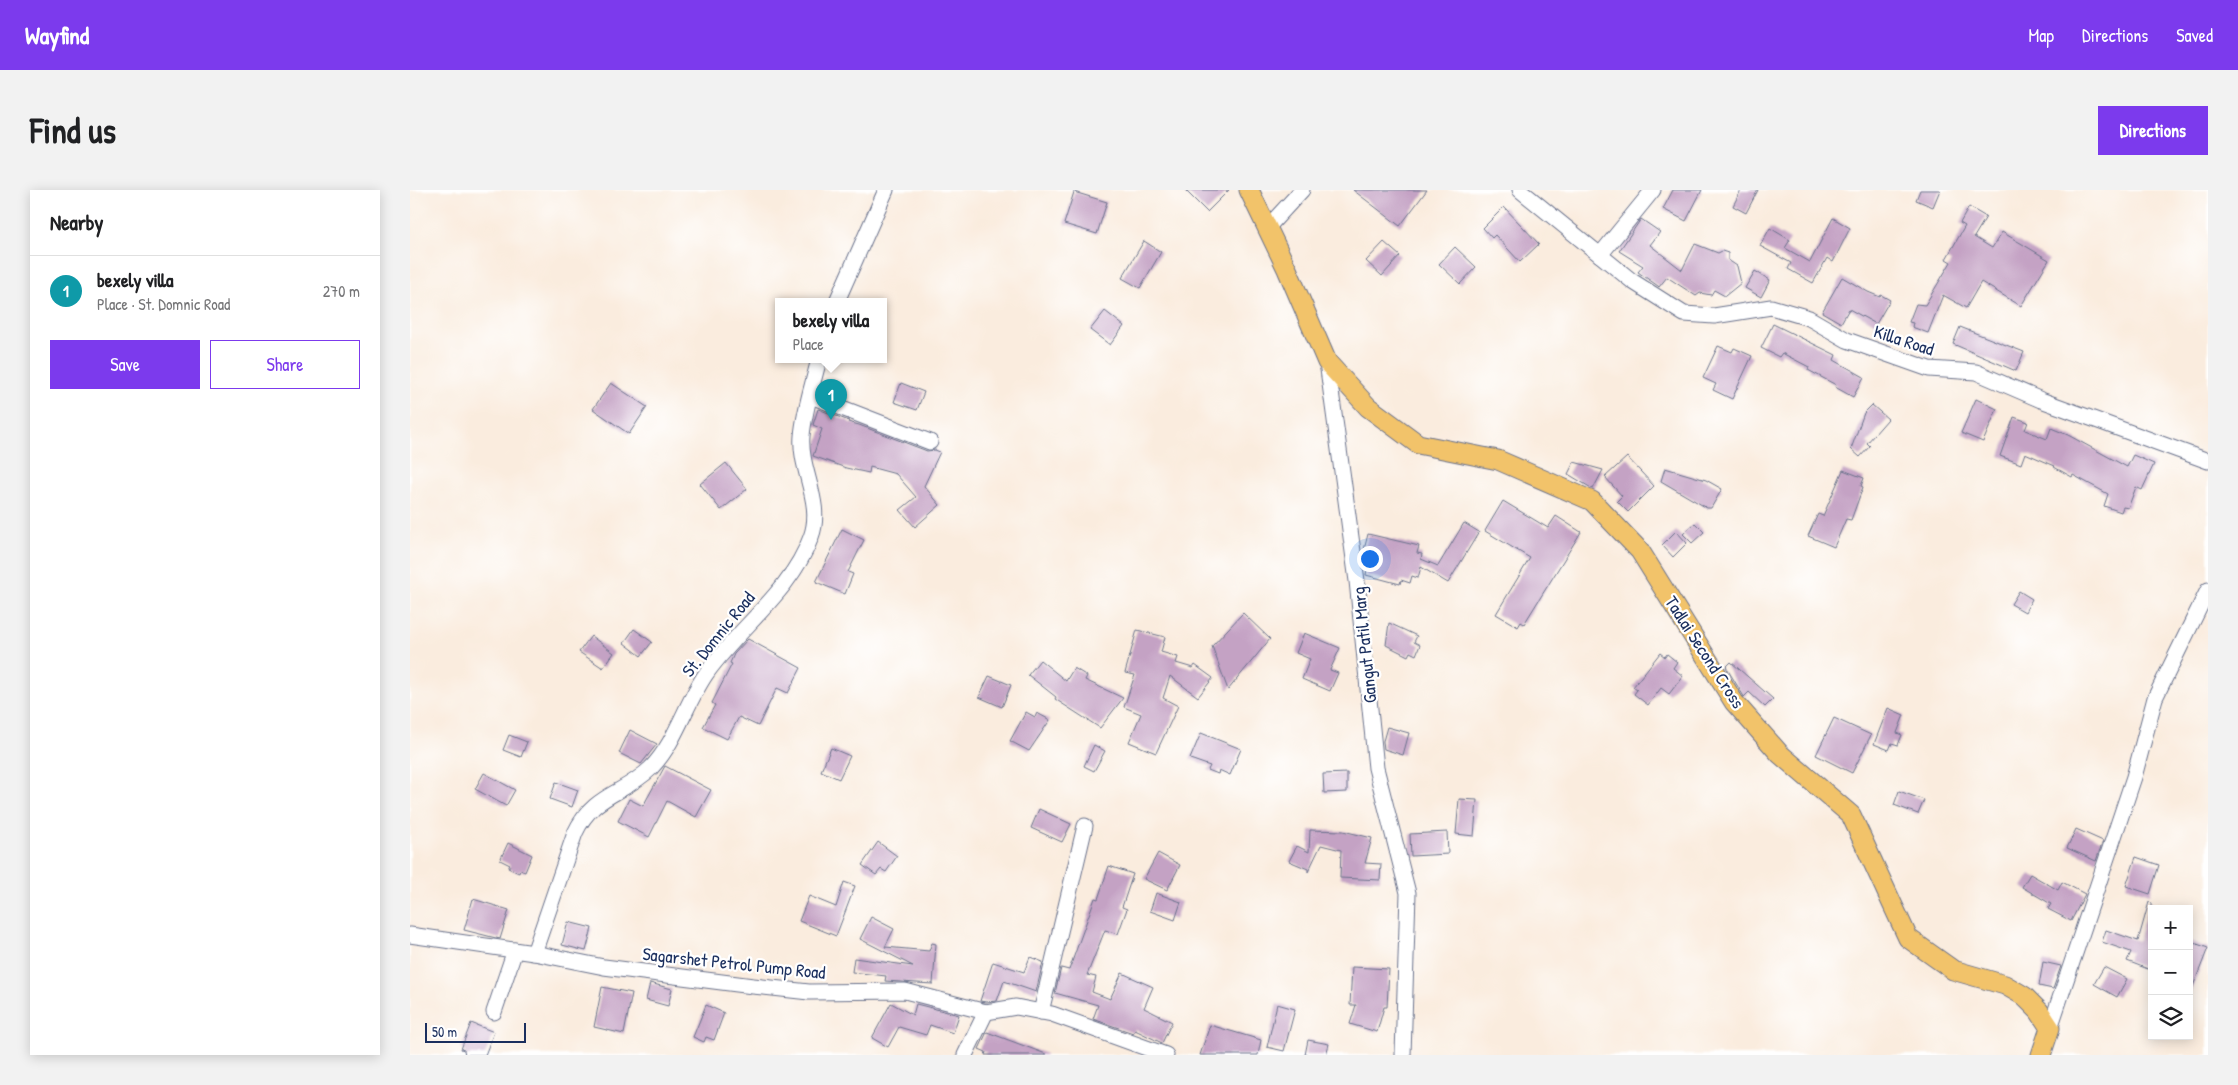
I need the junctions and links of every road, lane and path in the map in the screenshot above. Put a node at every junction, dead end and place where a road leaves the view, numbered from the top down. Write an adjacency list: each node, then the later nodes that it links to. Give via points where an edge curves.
1 (886, 190): 8 (street)
2 (1248, 190): 6 (main road, Gangut Patil Marg)
3 (1302, 190): 6 (street)
4 (1520, 190): 7 (street, Killa Road)
5 (1653, 190): 7 (street)
6 (1267, 228): 9 (main road, Gangut Patil Marg)
7 (1600, 255): 13 (street, Killa Road, via 1632,281 1684,314 1714,316 1771,307 1809,318 1847,340 1929,369 1976,372 2041,400)
8 (838, 298)
9 (1327, 362): 22 (main road, Tadlai Second Cross, via 1368,407 1418,444 1498,460 1592,501 1640,550 1734,702 1780,754 1851,815 1908,938 1953,970 2005,985 2024,996); 25 (street, Gangut Patil Marg, via 1357,580 1376,768 1408,893)
10 (818, 363): 11 (street, St. Domnic Road)
11 (810, 396): 12 (street); 18 (street, St. Domnic Road, via 802,437 815,514 812,536 790,576 708,671 659,758 642,776 592,806 582,818)
12 (930, 442)
13 (2208, 461)
14 (2208, 590): 22 (street, via 2155,698 2134,777)
15 (1085, 826): 21 (street)
16 (410, 935): 17 (street, Sagarshet Petrol Pump Road)
17 (515, 950): 18 (street, Sagarshet Petrol Pump Road); 19 (street)
18 (534, 953): 20 (street, Sagarshet Petrol Pump Road, via 604,967 809,992 905,991)
19 (494, 1012)
20 (986, 1012): 21 (street, Sagarshet Petrol Pump Road, via 1016,1007); 23 (street)
21 (1041, 1012): 24 (street, Sagarshet Petrol Pump Road)
22 (2050, 1028): 26 (main road)
23 (964, 1055)
24 (1166, 1055)
25 (1403, 1055)
26 (2042, 1055)

